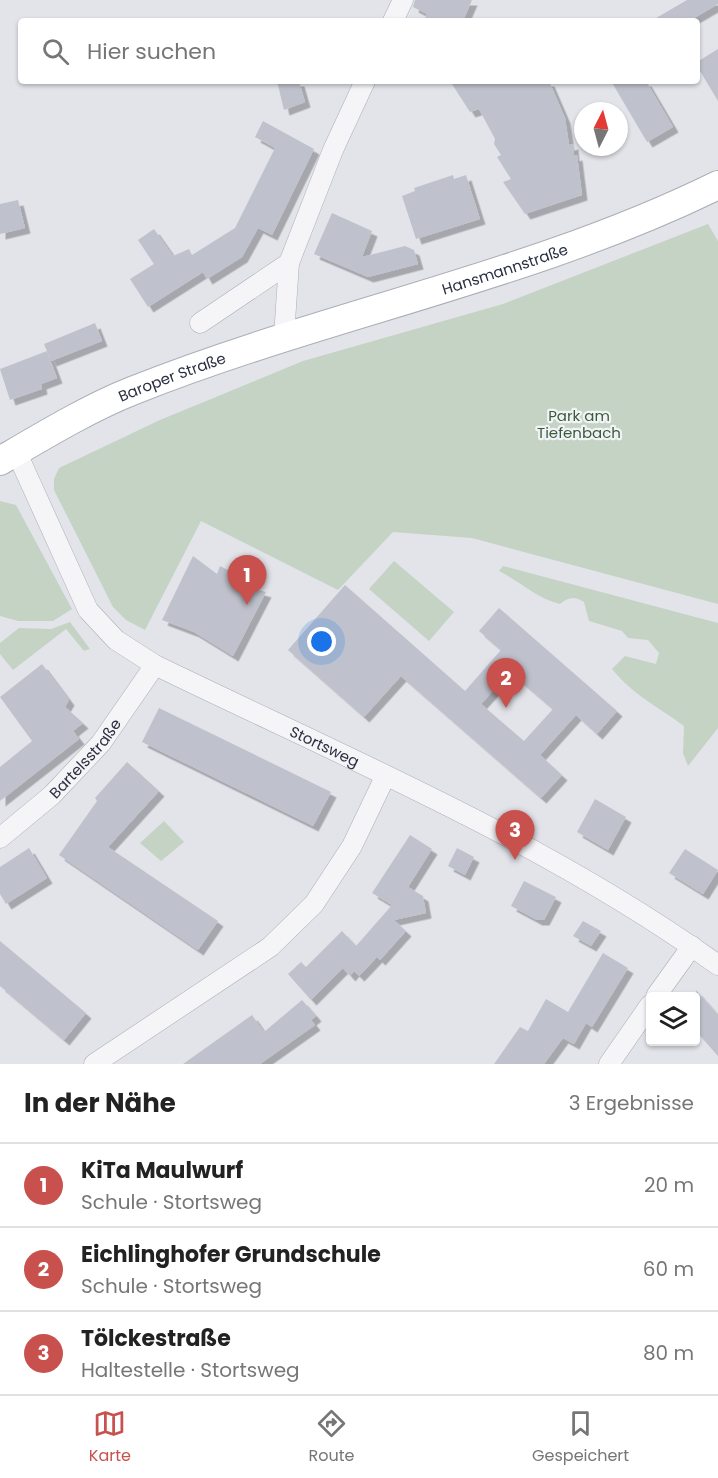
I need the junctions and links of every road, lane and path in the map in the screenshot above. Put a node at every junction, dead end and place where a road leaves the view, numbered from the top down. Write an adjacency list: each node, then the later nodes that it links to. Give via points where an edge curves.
1 (403, 0): 2 (street)
2 (394, 18)
3 (364, 84): 5 (street)
4 (718, 185): 7 (main road, Hansmannstraße, via 667,210 530,262)
5 (289, 263): 6 (street); 7 (street)
6 (200, 323)
7 (284, 336): 8 (main road, Baroper Straße, via 130,392)
8 (8, 456): 9 (street, Stortsweg, via 88,610 116,640)
9 (155, 665): 10 (street, Stortsweg); 11 (street, Bartelsstraße, via 101,743 52,795)
10 (385, 777): 12 (street, Stortsweg, via 549,859); 16 (street, via 352,846 314,904 270,947)
11 (0, 838)
12 (692, 946): 13 (street, Stortsweg); 14 (street)
13 (718, 965)
14 (659, 992)
15 (646, 1012): 17 (street)
16 (94, 1064)
17 (609, 1064)

